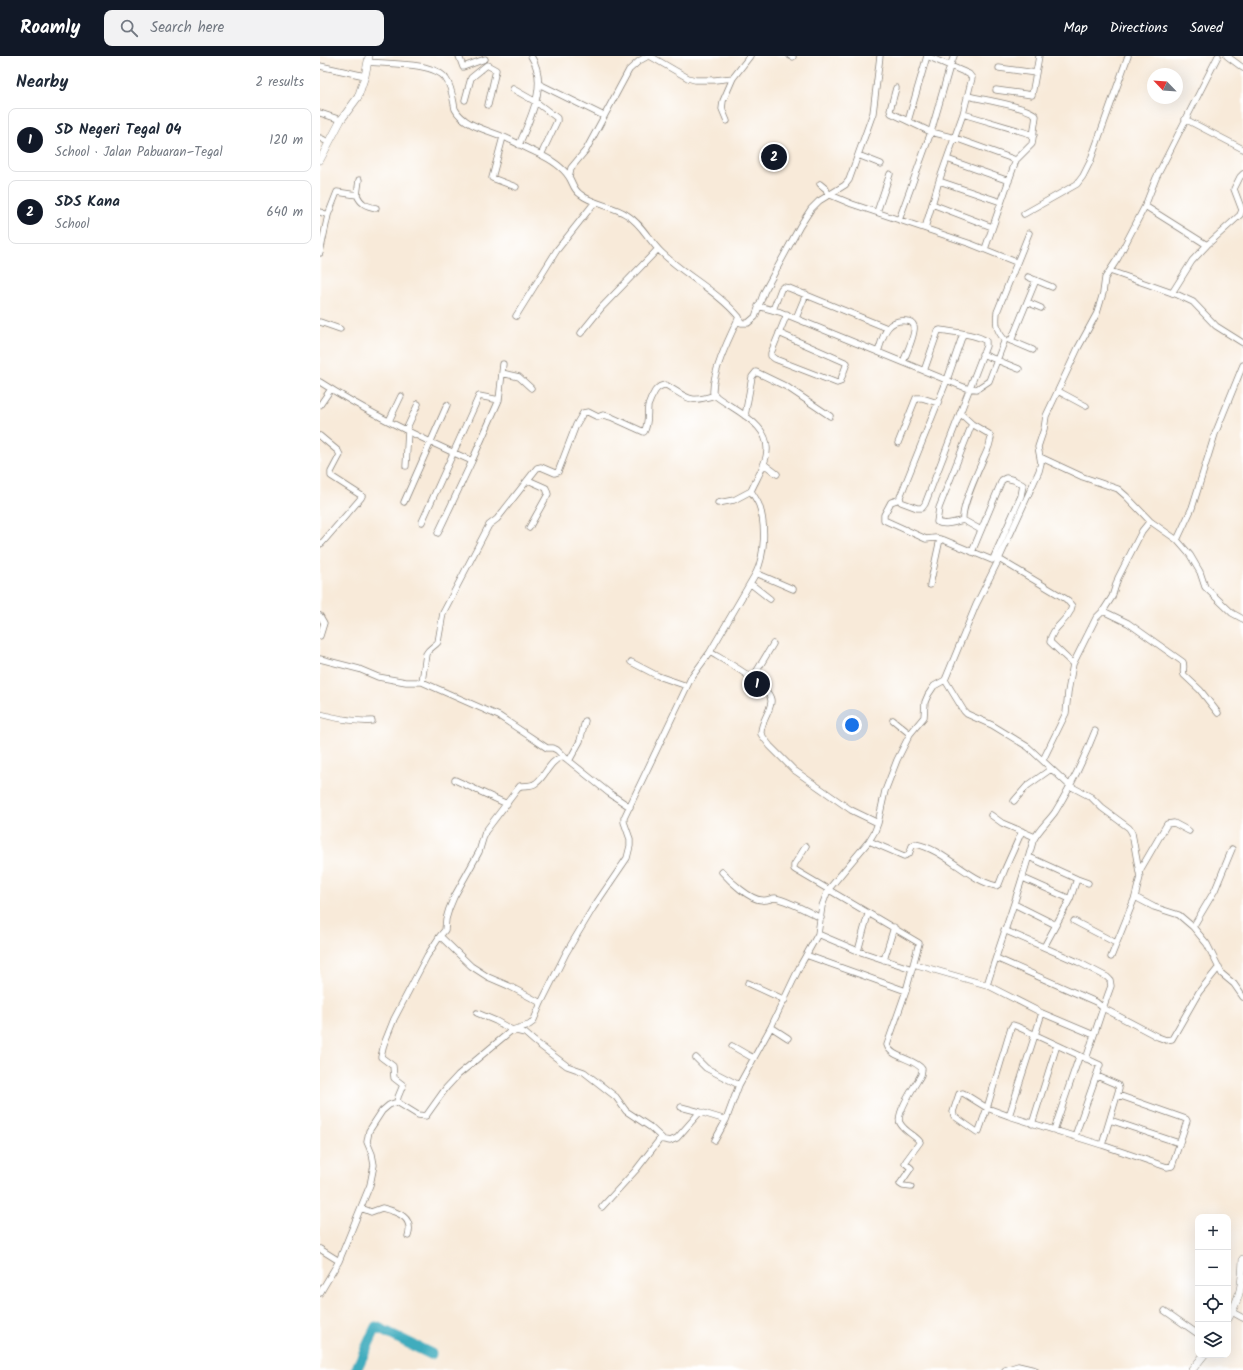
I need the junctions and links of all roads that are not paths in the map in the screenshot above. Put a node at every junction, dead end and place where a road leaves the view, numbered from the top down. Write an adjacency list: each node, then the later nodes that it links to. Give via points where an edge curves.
1 (459, 56): 13 (street, via 463,67)
2 (531, 56): 21 (street, via 539,74)
3 (649, 56): 20 (street, via 695,80); 31 (street, via 629,70)
4 (750, 56): 20 (street)
5 (880, 56): 45 (street, via 873,113)
6 (927, 56): 15 (street); 35 (street)
7 (954, 56): 15 (street)
8 (1039, 56): 18 (street)
9 (1128, 56): 67 (street, via 1083,176 1077,184)
10 (1218, 56): 33 (street)
11 (1227, 56): 17 (street)
12 (368, 59): 19 (street); 38 (street, via 438,72 447,79 457,113 477,127)
13 (485, 60): 26 (street, via 471,78); 28 (street, via 496,70)
14 (320, 66): 19 (street)
15 (950, 66): 25 (street, via 972,76); 36 (street)
16 (1000, 68): 18 (street)
17 (1243, 68)
18 (1036, 73): 24 (street, via 1032,95)
19 (365, 76): 32 (street, via 358,98)
20 (733, 78): 34 (street, via 723,101 722,109)
21 (538, 84): 27 (street); 31 (street)
22 (896, 88): 35 (street, via 890,112)
23 (513, 89): 27 (street)
24 (996, 90)
25 (967, 96): 30 (street); 37 (street, via 1034,113)
26 (465, 100)
27 (536, 102): 42 (street); 44 (street, via 557,121)
28 (488, 105)
29 (320, 113): 32 (street)
30 (963, 114): 37 (street); 40 (street)
31 (604, 116): 52 (street, via 586,150 571,168)
32 (341, 120): 41 (street)
33 (1185, 120): 43 (street); 63 (street)
34 (727, 121)
35 (908, 121): 36 (street)
36 (931, 132): 40 (street); 69 (street)
37 (1034, 135): 48 (street, via 1032,144)
38 (503, 137): 42 (street); 57 (street, via 492,178)
39 (320, 138): 41 (street)
40 (955, 138): 46 (street); 48 (street)
41 (328, 142): 47 (street)
42 (519, 145): 44 (street)
43 (1243, 149)
44 (541, 155): 52 (street, via 554,162)
45 (858, 155): 49 (street); 58 (street, via 847,183)
46 (947, 159): 54 (street); 55 (street)
47 (320, 160)
48 (1016, 160): 55 (street)
49 (881, 164)
50 (890, 174): 66 (street)
51 (1243, 174): 73 (street, via 1234,189 1241,213)
52 (569, 177): 60 (street, via 576,192)
53 (359, 180): 59 (street)
54 (939, 181): 61 (street); 62 (street)
55 (1008, 181): 61 (street)
56 (820, 184): 58 (street)
57 (516, 187)
58 (828, 194): 66 (street); 85 (street, via 806,215)
59 (358, 195): 64 (street, via 362,203); 68 (street, via 337,192)
60 (595, 202): 74 (street, via 628,215); 89 (street, via 558,250)
61 (1001, 202): 70 (street)
62 (932, 204): 70 (street); 71 (street)
63 (1145, 206): 73 (street); 78 (street)
64 (376, 208)
65 (320, 212): 68 (street)
66 (877, 212): 69 (street)
67 (1024, 214)
68 (328, 215): 76 (street)
69 (899, 220): 71 (street)
70 (992, 226): 75 (street)
71 (925, 228): 75 (street)
72 (1029, 233): 77 (street)
73 (1207, 245): 82 (street, via 1192,262)
74 (658, 249): 90 (street, via 721,298); 95 (street)
75 (985, 249): 77 (street)
76 (320, 253)
77 (1016, 262): 98 (street, via 997,312 999,334)
78 (1110, 272): 82 (street); 116 (street, via 1104,281 1098,313)
79 (1028, 277): 80 (street)
80 (1036, 280): 81 (street); 84 (street)
81 (1052, 286)
82 (1172, 293): 100 (street, via 1193,302 1216,326)
83 (806, 294): 87 (street, via 783,287); 91 (street); 93 (street)
84 (1027, 302): 86 (street); 99 (street)
85 (758, 306): 87 (street); 90 (street, via 755,317 748,323 742,323)
86 (1041, 308)
87 (773, 310): 88 (street)
88 (787, 314): 91 (street); 96 (street)
89 (516, 316)
90 (739, 317): 117 (street, via 715,378)
91 (796, 318): 102 (street)
92 (320, 322): 94 (street)
93 (886, 328): 102 (street); 105 (street, via 902,321 908,321 914,326)
94 (340, 329)
95 (580, 333)
96 (779, 333): 96 (street, via 771,356 840,382 847,363)
97 (963, 334): 103 (street, via 985,340 986,346); 109 (street, via 940,330); 111 (street)
98 (1004, 339): 99 (street); 104 (street)
99 (1011, 341): 101 (street)
100 (1243, 343)
101 (1033, 350)
102 (878, 352): 105 (street)
103 (982, 354): 104 (street); 114 (street)
104 (997, 360): 108 (street); 114 (street, via 989,381 977,389)
105 (903, 362): 109 (street)
106 (503, 364): 110 (street)
107 (1243, 364): 152 (street, via 1215,434 1192,508)
108 (1019, 369)
109 (924, 371): 111 (street)
110 (502, 373): 113 (street, via 519,377); 119 (street)
111 (947, 380): 114 (street); 120 (street)
112 (320, 382): 115 (street)
113 (531, 388)
114 (969, 388): 125 (street)
115 (331, 389): 122 (street); 128 (street)
116 (1058, 391): 124 (street); 135 (street, via 1046,416 1038,447)
117 (715, 395): 126 (street); 140 (street, via 696,400 662,385 651,397 644,432 611,417 585,412 576,425 558,472 539,467)
118 (401, 396): 128 (street)
119 (499, 400): 134 (street, via 479,396); 136 (street)
120 (938, 403): 133 (street, via 916,398); 142 (street)
121 (418, 404): 130 (street)
122 (320, 405)
123 (447, 405): 132 (street)
124 (1086, 406)
125 (960, 413): 129 (street); 142 (street, via 925,504 922,508 917,508 901,502)
126 (744, 416): 127 (street, via 752,377 756,372 787,387); 137 (street, via 760,428 765,437 767,452)
127 (830, 416)
128 (389, 421): 130 (street)
129 (972, 424): 145 (street, via 989,434 991,438 966,501); 145 (street, via 939,508 937,522 946,524)
130 (407, 430): 132 (street); 138 (street)
131 (320, 436): 153 (street, via 338,451 340,456 331,476 362,496)
132 (430, 442): 134 (street); 143 (street)
133 (898, 443)
134 (452, 452): 136 (street); 147 (street)
135 (1040, 458): 146 (street, via 1118,489); 155 (street, via 1039,471)
136 (472, 461): 150 (street)
137 (764, 464): 139 (street); 141 (street)
138 (406, 466)
139 (777, 474)
140 (528, 480): 148 (street, via 546,488 548,494); 172 (street, via 497,519 489,525 443,613 438,642 426,654)
141 (751, 491): 144 (street, via 734,500); 156 (street, via 758,503 763,527 763,549)
142 (900, 499): 151 (street, via 891,502 884,520 926,539)
143 (404, 502)
144 (718, 503)
145 (963, 520): 149 (street)
146 (1150, 521): 152 (street); 161 (street, via 1142,531)
147 (422, 522)
148 (529, 528)
149 (981, 530): 154 (street); 154 (street, via 1002,480 1006,478 1023,485 1021,496 993,559)
150 (438, 533)
151 (940, 539): 154 (street); 158 (street)
152 (1177, 540): 163 (street, via 1190,555 1205,587 1232,613)
153 (320, 544)
154 (972, 552)
155 (999, 560): 169 (street, via 1066,599 1072,606 1050,642); 171 (street, via 976,605)
156 (756, 573): 157 (street); 159 (street)
157 (750, 584): 160 (street); 166 (street)
158 (930, 585)
159 (793, 589)
160 (770, 599)
161 (1103, 611): 169 (street, via 1096,618); 174 (street, via 1128,623 1183,662 1184,675)
162 (320, 616): 164 (street, via 324,623)
163 (1243, 619)
164 (320, 636)
165 (773, 644): 170 (street)
166 (710, 652): 170 (street); 173 (street)
167 (320, 659): 172 (street, via 359,669 378,677)
168 (631, 662): 173 (street, via 658,676)
169 (1073, 664): 182 (street, via 1066,713)
170 (752, 679): 191 (street, via 772,700 761,731 770,746 801,775 852,810)
171 (945, 680): 180 (street, via 934,686 928,695 924,717); 182 (street, via 967,714 1015,738)
172 (422, 682): 181 (street, via 499,716 546,748 553,748)
173 (687, 686): 189 (street)
174 (1218, 713)
175 (320, 714): 177 (street, via 355,722)
176 (893, 720): 180 (street)
177 (372, 721)
178 (585, 721): 183 (street, via 580,741)
179 (1095, 731): 186 (street)
180 (910, 734): 191 (street, via 890,776)
181 (563, 756): 183 (street); 188 (street, via 548,768 537,783 520,786)
182 (1043, 760): 184 (street)
183 (569, 761): 189 (street)
184 (1051, 769): 186 (street); 187 (street, via 1027,786)
185 (455, 780): 188 (street)
186 (1070, 786): 194 (street, via 1052,816); 200 (street, via 1090,797 1131,830)
187 (1014, 801)
188 (507, 804): 216 (street, via 484,832 479,852 454,897 445,930)
189 (630, 807): 231 (street, via 624,818 630,839 627,858 579,930)
190 (991, 815): 192 (street, via 1002,823)
191 (878, 823): 195 (street)
192 (1022, 831): 194 (street); 195 (street, via 1000,884 995,886 973,876 940,854 919,845 912,846 904,856)
193 (1190, 831): 200 (street, via 1174,823 1167,824)
194 (1035, 837): 198 (street)
195 (870, 841): 204 (street)
196 (806, 846): 204 (street, via 794,869)
197 (1232, 849): 213 (street, via 1215,890)
198 (1029, 857): 201 (street); 202 (street)
199 (722, 872): 209 (street, via 733,884 754,898 775,898 794,904)
200 (1140, 872): 205 (street)
201 (1023, 878): 206 (street); 207 (street)
202 (1077, 879): 203 (street); 206 (street)
203 (1088, 883)
204 (828, 890): 208 (street); 209 (street)
205 (1135, 897): 213 (street, via 1154,907 1179,915); 217 (street)
206 (1070, 900): 211 (street)
207 (1014, 904): 211 (street); 214 (street)
208 (868, 914): 212 (street); 219 (street)
209 (821, 918): 215 (street)
210 (1074, 921): 217 (street)
211 (1056, 925): 218 (street)
212 (894, 927): 223 (street); 224 (street, via 919,943)
213 (1193, 927): 225 (street, via 1208,944)
214 (1004, 930): 218 (street); 222 (street)
215 (818, 934): 219 (street); 220 (street)
216 (440, 936): 231 (street, via 471,966); 249 (street, via 394,1019 384,1044 381,1057 393,1066 394,1078 403,1085)
217 (1116, 943): 221 (street)
218 (1044, 947): 232 (street, via 1110,980 1111,986)
219 (858, 951): 223 (street)
220 (806, 955): 228 (street); 230 (street)
221 (1111, 957)
222 (996, 958): 227 (street); 232 (street, via 1096,1002)
223 (884, 960): 224 (street)
224 (913, 966): 227 (street); 228 (street)
225 (1219, 967): 229 (street); 232 (street, via 1199,992 1174,1036 1169,1040 1158,1037)
226 (748, 983): 230 (street)
227 (988, 985): 234 (street)
228 (906, 991): 263 (street, via 887,1046 891,1052 922,1069 899,1118 900,1124 907,1132 920,1141 905,1163 911,1168 900,1184)
229 (1243, 996)
230 (785, 1000): 235 (street)
231 (540, 1003): 236 (street, via 531,1024)
232 (1103, 1008): 238 (street)
233 (477, 1013): 236 (street)
234 (1042, 1013): 237 (street); 238 (street)
235 (771, 1027): 239 (street); 244 (street)
236 (512, 1030): 249 (street, via 452,1080 426,1116 418,1115); 259 (street, via 525,1033 567,1066 584,1072 616,1097 626,1111)
237 (1034, 1035): 241 (street); 251 (street, via 1016,1026 1011,1028); 253 (street)
238 (1094, 1035): 245 (street)
239 (788, 1038)
240 (732, 1046): 244 (street)
241 (1057, 1046): 242 (street); 256 (street)
242 (1079, 1057): 245 (street); 257 (street)
243 (696, 1058): 247 (street, via 706,1068)
244 (753, 1058): 247 (street)
245 (1086, 1059): 246 (street, via 1100,1065)
246 (1097, 1076): 248 (street, via 1118,1085); 258 (street)
247 (739, 1085): 254 (street)
248 (1118, 1095): 255 (street); 261 (street, via 1186,1119)
249 (398, 1102): 265 (street, via 389,1105 378,1115 367,1135 374,1165)
250 (681, 1107): 252 (street)
251 (987, 1108): 251 (street, via 961,1093 953,1114 978,1132); 253 (street)
252 (700, 1112): 254 (street); 259 (street, via 677,1138 670,1141)
253 (1009, 1116): 256 (street)
254 (726, 1120): 260 (street)
255 (1110, 1120): 261 (street); 262 (street)
256 (1032, 1124): 257 (street)
257 (1054, 1130): 258 (street)
258 (1075, 1136): 262 (street)
259 (662, 1138): 264 (street)
260 (715, 1140)
261 (1179, 1143): 262 (street, via 1172,1166 1167,1167)
262 (1102, 1145)
263 (911, 1188)
264 (602, 1207)
265 (361, 1208): 266 (street, via 371,1212 382,1208 402,1215 410,1226); 269 (street)
266 (408, 1236)
267 (320, 1248): 269 (street)
268 (1243, 1258): 272 (street, via 1242,1286)
269 (339, 1261): 270 (street)
270 (320, 1293)
271 (1165, 1311): 274 (street)
272 (1232, 1312): 273 (street)
273 (1243, 1318)
274 (1195, 1332)
275 (1202, 1358): 278 (street)
276 (1005, 1370): 277 (street, via 1018,1366)
277 (1034, 1370)
278 (1192, 1370)

